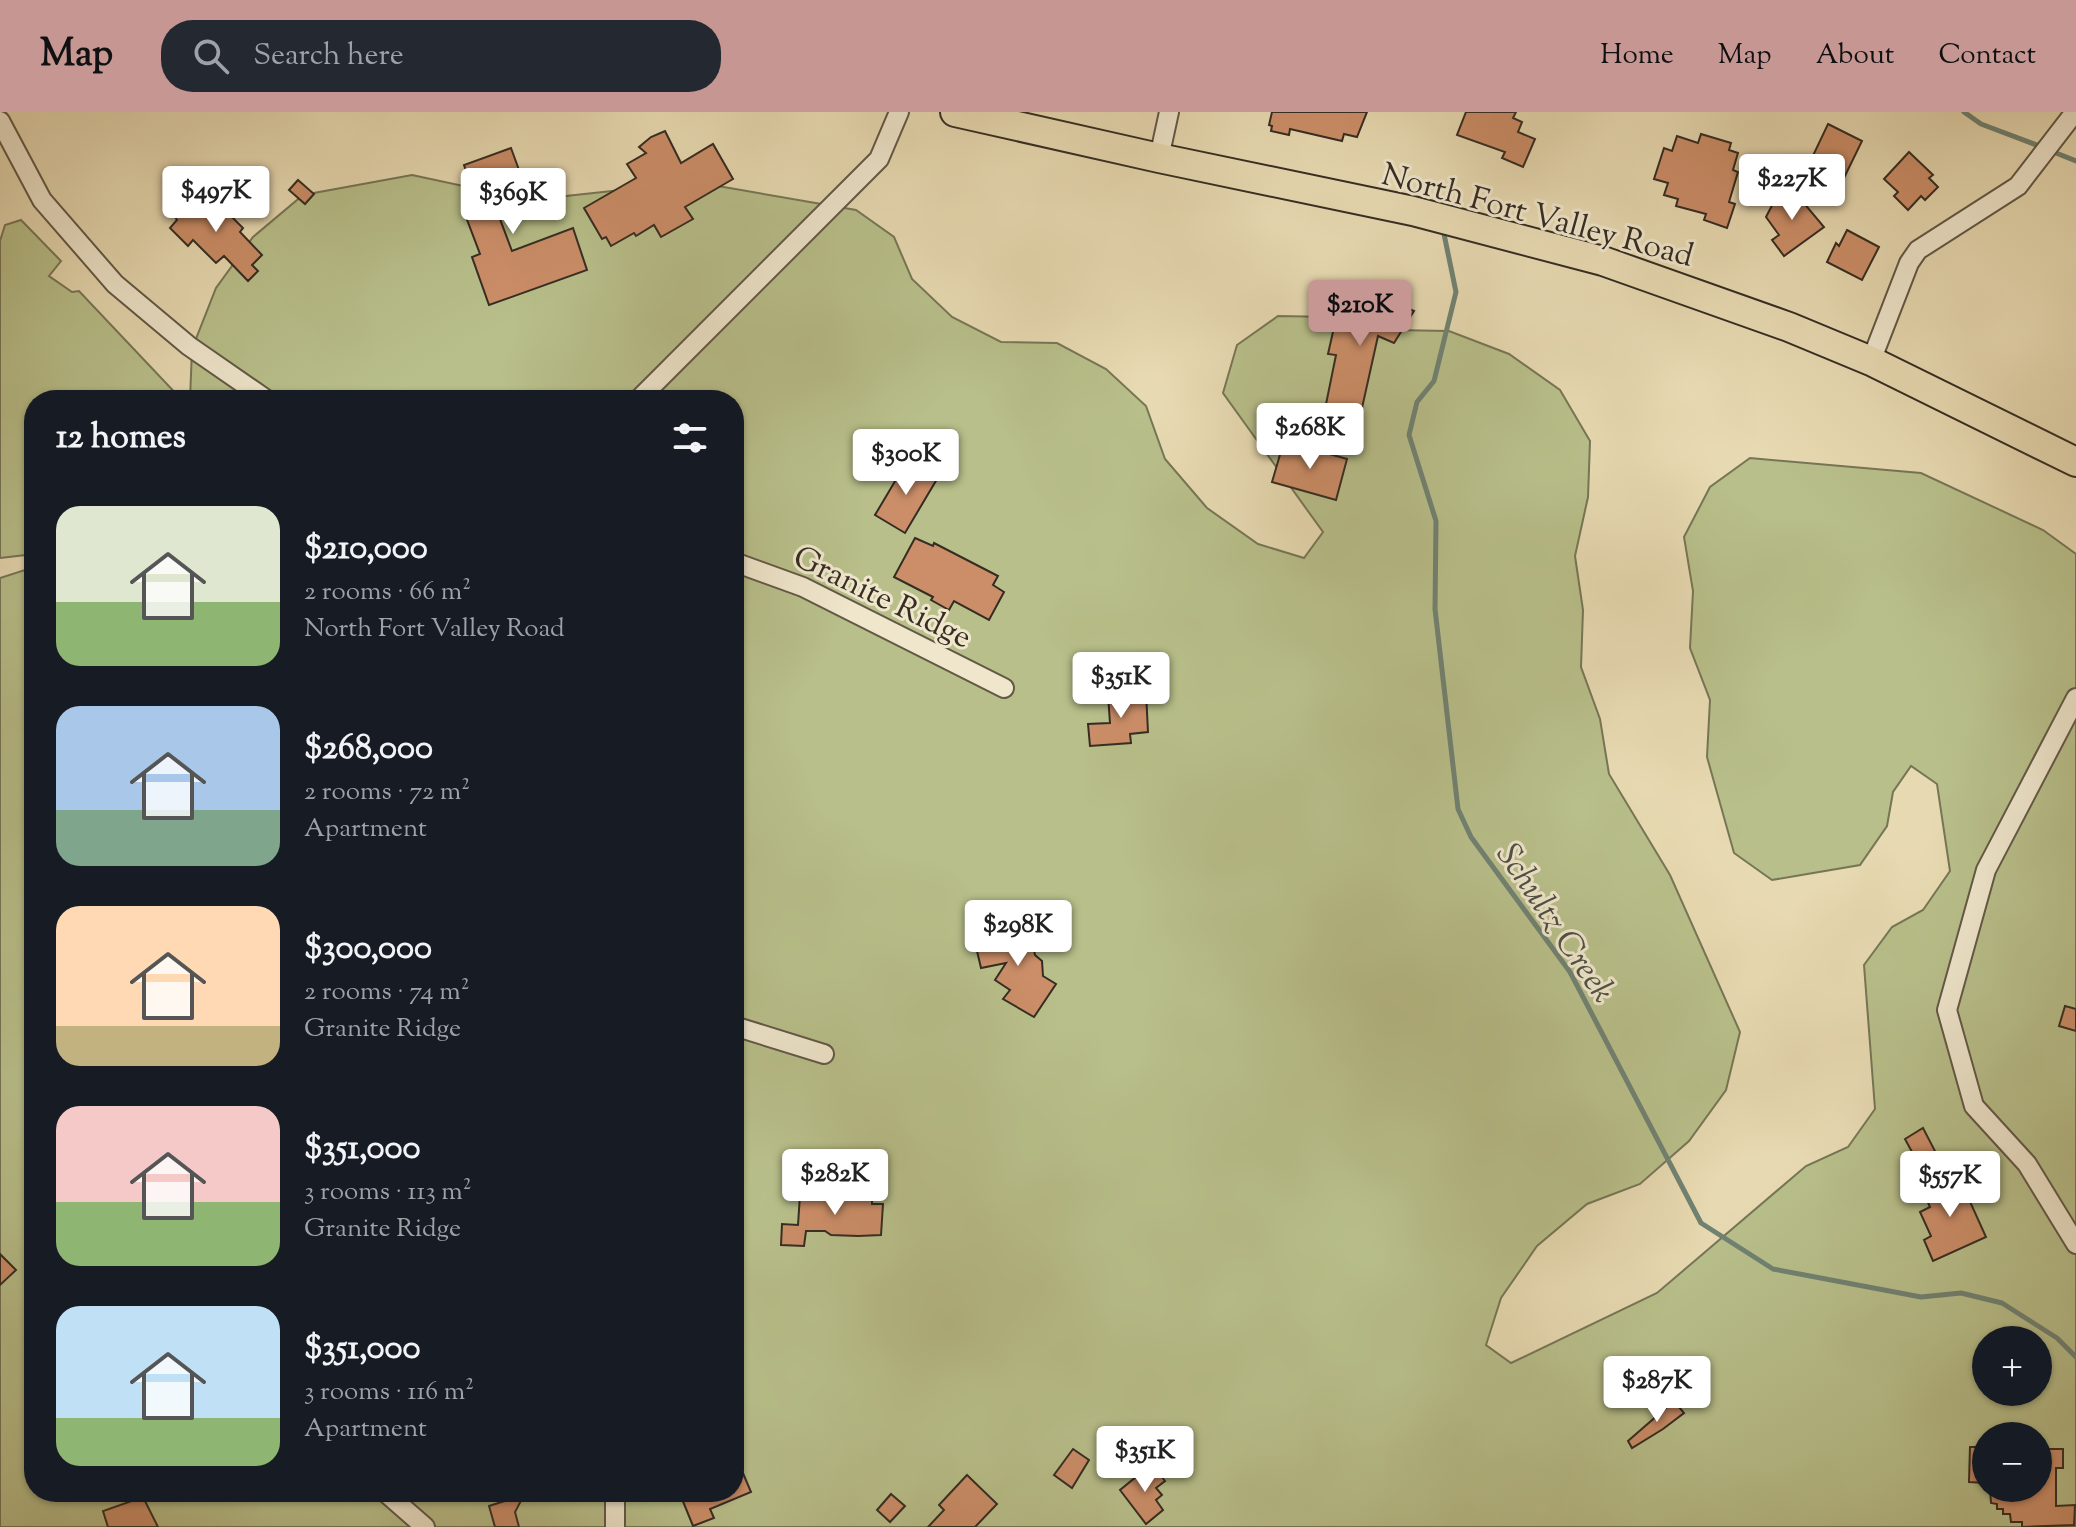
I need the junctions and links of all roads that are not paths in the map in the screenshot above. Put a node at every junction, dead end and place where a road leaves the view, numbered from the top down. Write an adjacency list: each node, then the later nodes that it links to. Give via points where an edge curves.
1 (899, 112): 9 (street, via 879,159)
2 (955, 112): 6 (main road, North Fort Valley Road)
3 (1169, 112): 6 (street)
4 (2074, 114): 7 (street, via 2018,186 1918,250)
5 (0, 121): 8 (street, via 42,200 115,284)
6 (1159, 158): 7 (main road, North Fort Valley Road, via 1413,211 1603,261)
7 (1871, 361): 10 (main road, North Fort Valley Road)
8 (253, 390)
9 (648, 390)
10 (2076, 462)
11 (744, 566): 12 (street, Granite Ridge, via 803,587)
12 (1004, 688)
13 (2076, 698): 16 (street, via 1986,870 1947,1010 1974,1106 2027,1164)
14 (744, 1029): 15 (street)
15 (824, 1054)
16 (2076, 1244)
17 (396, 1502): 19 (street)
18 (615, 1502): 20 (street)
19 (425, 1527)
20 (615, 1527)

